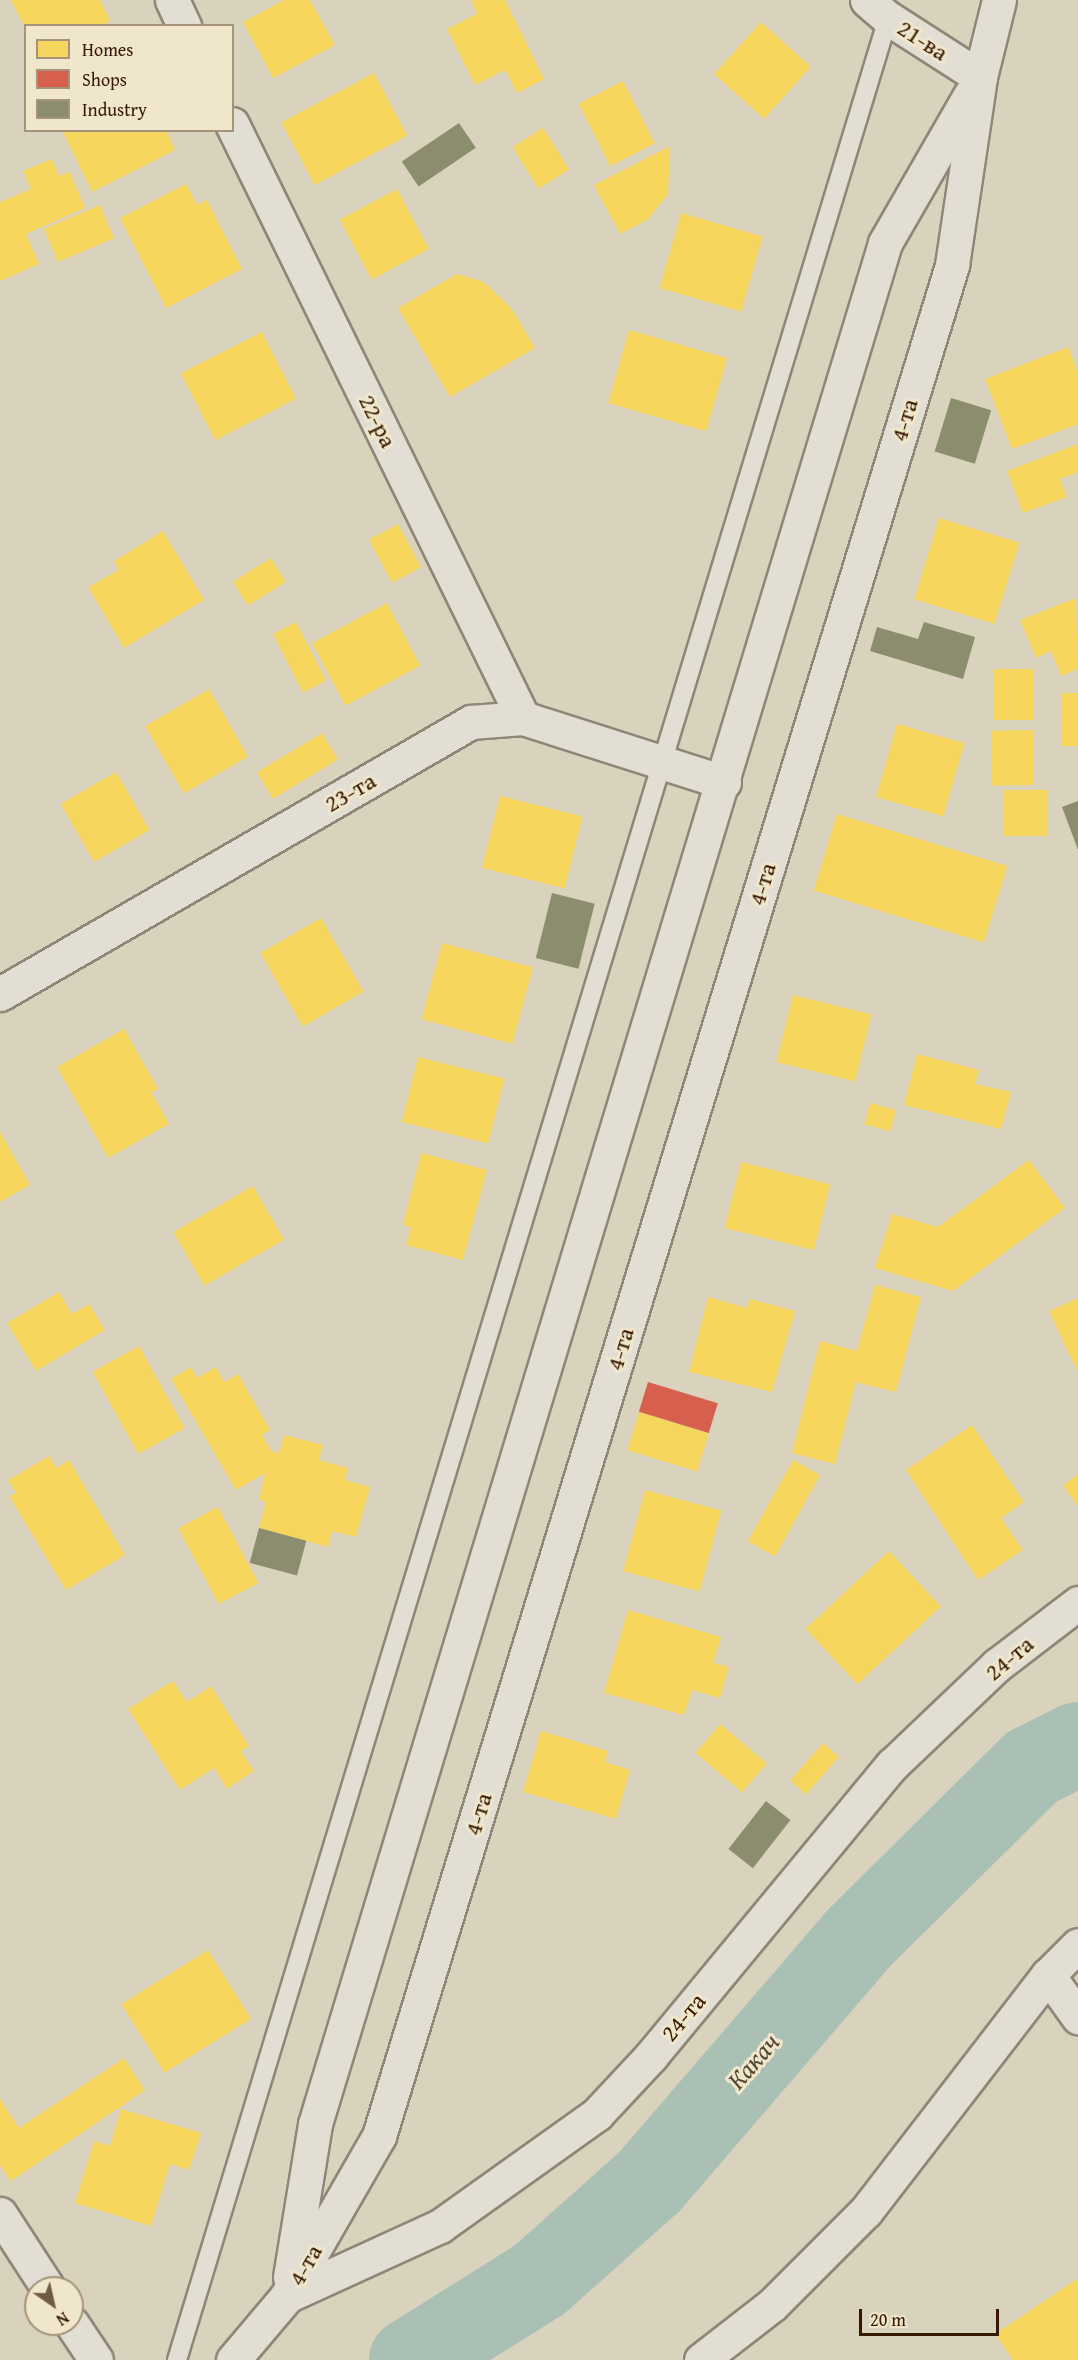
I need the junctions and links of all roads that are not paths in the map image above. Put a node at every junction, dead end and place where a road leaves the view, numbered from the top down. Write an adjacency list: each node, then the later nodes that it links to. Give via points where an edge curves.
1 (172, 0): 4 (street)
2 (999, 0): 5 (street, 4-та)
3 (878, 9): 5 (street, 21-ва); 8 (lane)
4 (183, 24)
5 (980, 77): 9 (street, 4-та, via 885,243); 17 (street, 4-та, via 952,265 383,2125)
6 (234, 128): 7 (street, 22-ра)
7 (523, 717): 8 (street, 23-та); 10 (street, 23-та, via 471,722)
8 (660, 764): 9 (street, 23-та); 20 (lane)
9 (724, 782): 17 (street, 4-та, via 315,2124)
10 (0, 994)
11 (1078, 1603): 17 (street, 24-та, via 997,1665 892,1765 651,2056 597,2114 440,2226)
12 (1078, 1945): 13 (street)
13 (1048, 1975): 14 (street); 22 (street, via 866,2211 772,2306)
14 (1078, 2017)
15 (0, 2214): 16 (street)
16 (40, 2276)
17 (287, 2296): 21 (street, 24-та)
18 (80, 2336): 19 (street)
19 (96, 2360)
20 (177, 2360)
21 (233, 2360)
22 (701, 2360)

